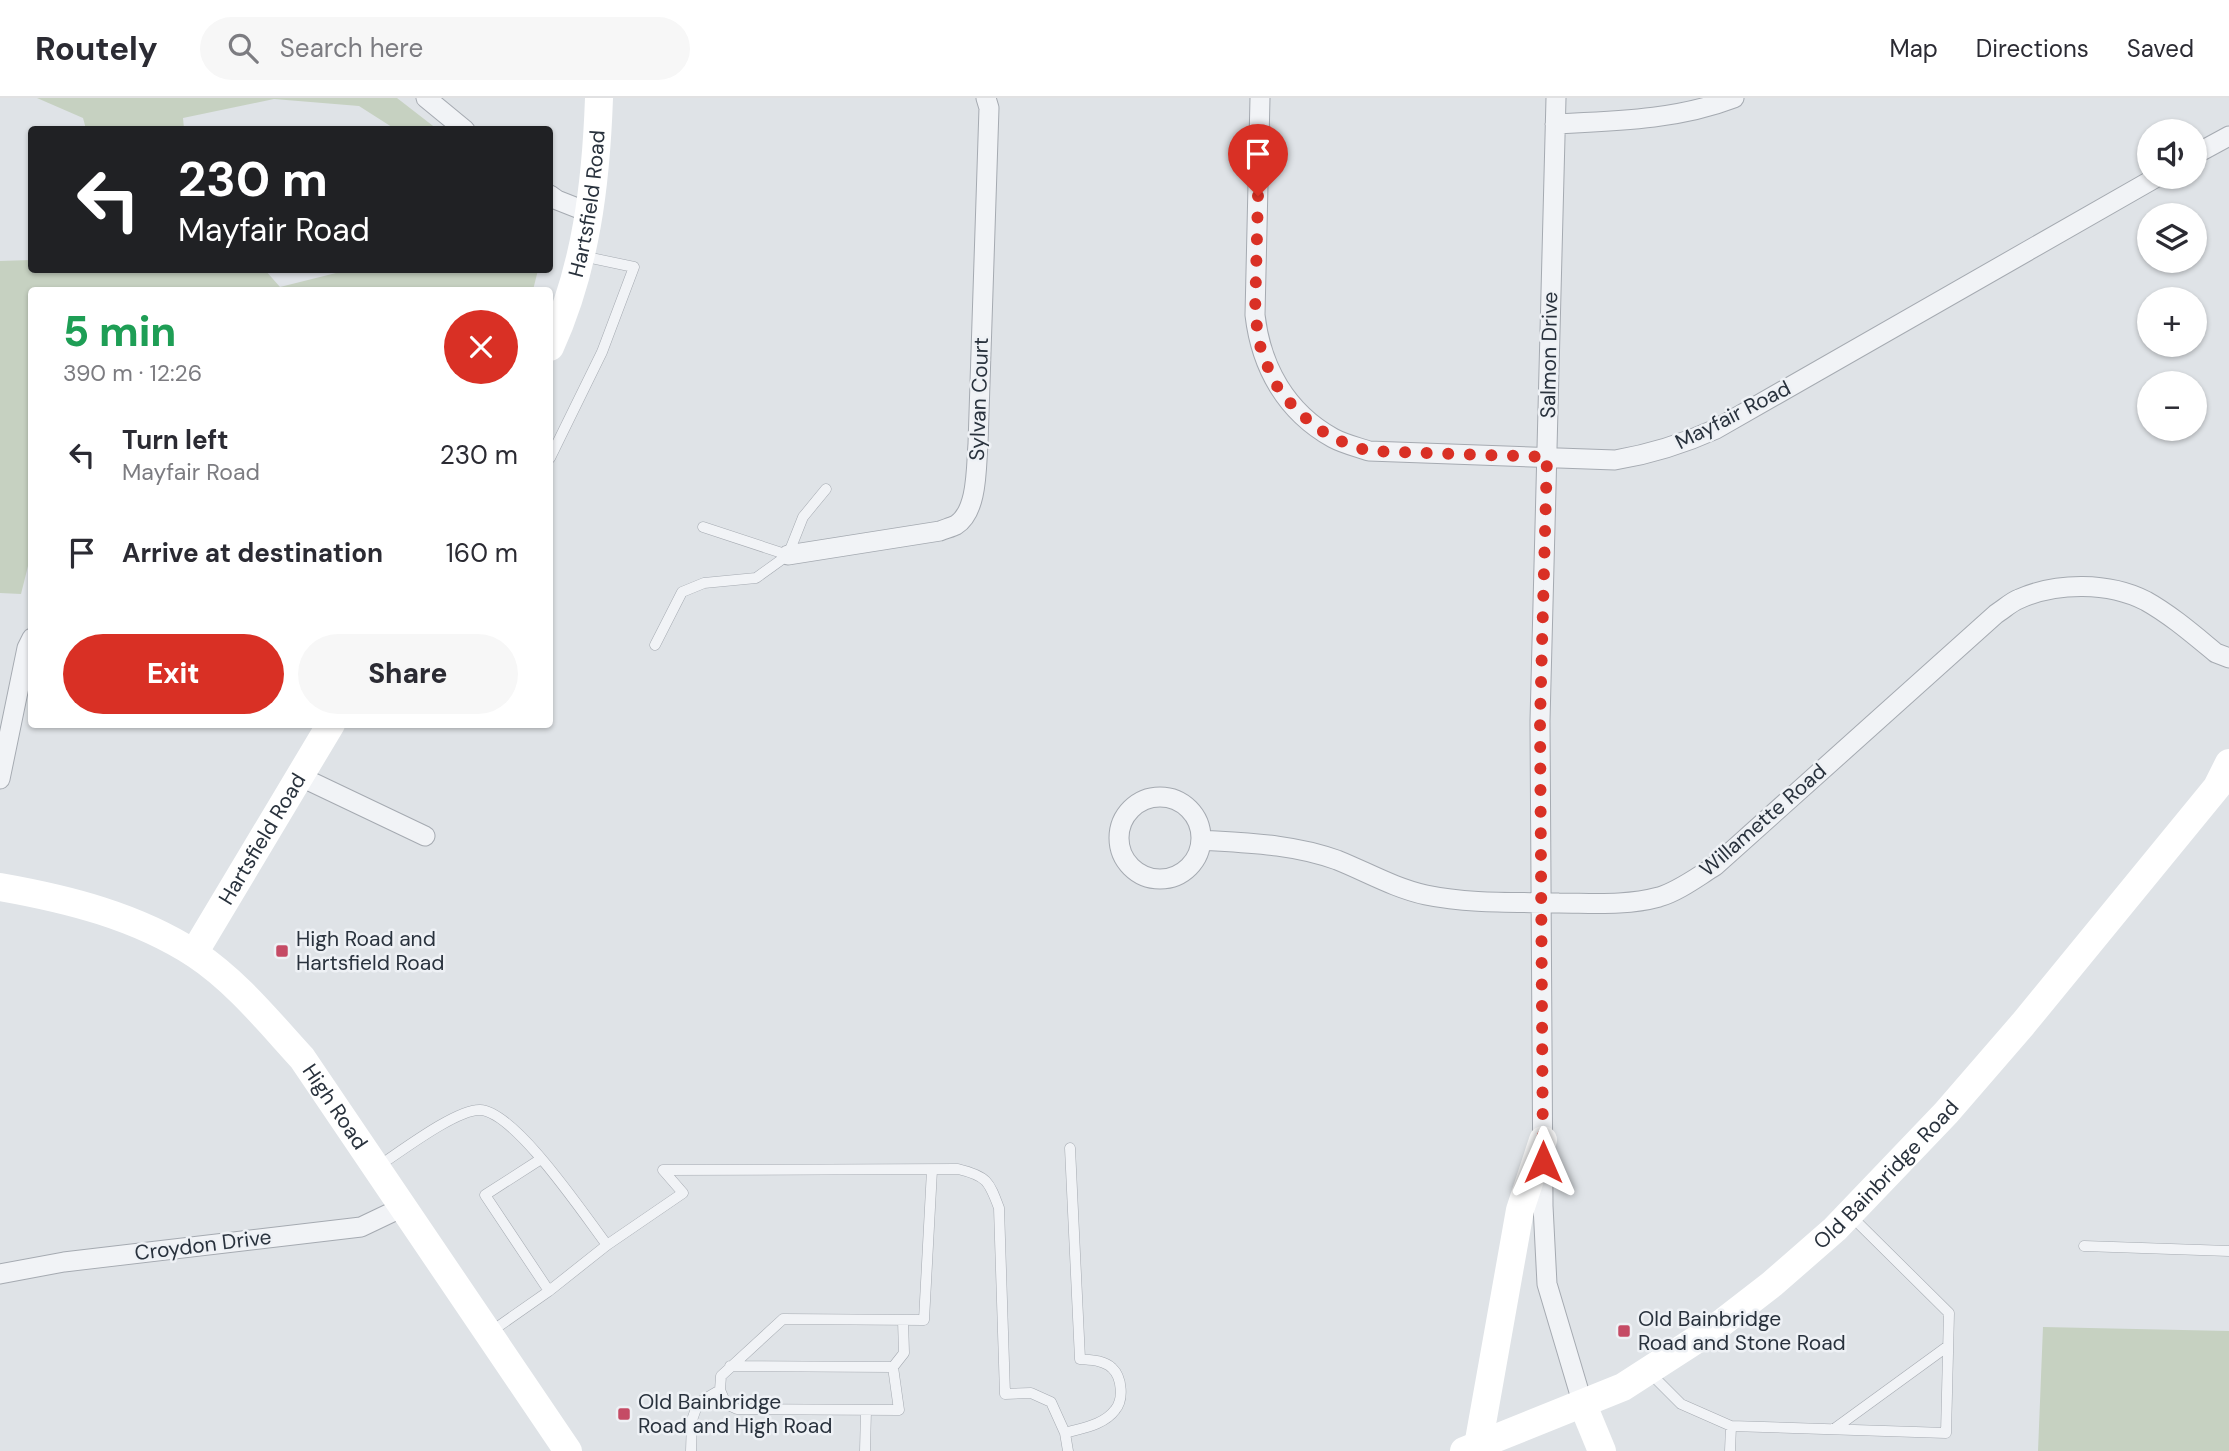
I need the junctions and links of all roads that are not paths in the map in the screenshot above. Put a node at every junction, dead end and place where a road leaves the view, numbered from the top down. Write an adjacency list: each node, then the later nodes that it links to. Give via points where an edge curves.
1 (426, 98): 8 (street)
2 (598, 98): 13 (street, Hartsfield Road)
3 (986, 98): 20 (street, Sylvan Court, via 978,444 968,512 957,524 940,531)
4 (1260, 98): 17 (street, Mayfair Road, via 1255,315 1261,350 1279,390 1314,426 1368,451)
5 (1556, 98): 7 (street, Salmon Drive)
6 (1734, 98): 7 (street, via 1643,120)
7 (1555, 124): 17 (street, Salmon Drive)
8 (460, 126)
9 (2229, 136): 10 (street)
10 (2207, 148)
11 (2137, 188): 17 (street, Mayfair Road, via 1686,443 1615,460)
12 (553, 198): 13 (street)
13 (590, 213): 14 (street, Hartsfield Road)
14 (581, 256): 15 (street, Hartsfield Road); 16 (lane, via 634,267 602,352)
15 (553, 340)
16 (553, 452)
17 (1547, 457): 32 (street, Salmon Drive, via 1540,721)
18 (826, 489): 20 (lane, via 803,517)
19 (703, 527): 20 (lane)
20 (789, 555): 21 (lane, via 756,578 704,583 682,592)
21 (655, 645)
22 (28, 646): 28 (street)
23 (2222, 655): 24 (street, Willamette Road); 32 (street, Willamette Road, via 2146,601 2120,591 2066,587 2018,599 1715,866 1684,886 1660,897 1627,903)
24 (2229, 671)
25 (329, 728): 26 (street, Hartsfield Road)
26 (299, 776): 29 (street); 33 (street, Hartsfield Road)
27 (2225, 776): 40 (street, Old Bainbridge Road, via 1989,1063)
28 (0, 779)
29 (425, 836)
30 (1201, 840): 30 (street, via 1198,819 1189,807 1160,796 1133,806 1119,830 1124,858 1145,877 1157,879 1184,872 1195,861); 32 (street, Willamette Road, via 1307,850 1426,895)
31 (0, 887): 33 (street, High Road, via 112,913)
32 (1542, 902): 34 (street, Salmon Drive)
33 (194, 953): 37 (street, High Road, via 254,1005 302,1058)
34 (1543, 1140): 53 (street, Salmon Drive, via 1547,1284); 58 (street, via 1520,1210)
35 (1070, 1148): 57 (lane, via 1080,1359 1097,1360 1112,1368 1120,1382 1121,1398 1116,1410 1100,1422)
36 (541, 1159): 37 (lane, via 500,1116 481,1110 460,1114); 41 (lane); 45 (lane, via 485,1195)
37 (377, 1167): 39 (street, High Road)
38 (932, 1170): 41 (lane, via 663,1170 683,1193); 46 (lane, via 924,1320); 57 (lane, via 976,1173 990,1184 999,1208 1005,1394 1031,1393 1051,1402)
39 (403, 1207): 44 (street, Croydon Drive, via 361,1227 115,1255); 47 (street, High Road)
40 (1849, 1214): 48 (lane, via 1949,1313); 51 (street, Old Bainbridge Road, via 1719,1325)
41 (607, 1245): 45 (lane)
42 (2084, 1246): 43 (lane)
43 (2229, 1251)
44 (0, 1274)
45 (550, 1292): 47 (lane)
46 (903, 1320): 49 (lane, via 783,1319); 50 (lane, via 904,1353)
47 (489, 1333): 59 (street, High Road)
48 (1948, 1346): 56 (lane); 56 (lane, via 1946,1433)
49 (730, 1366): 50 (lane); 52 (lane, via 722,1376)
50 (893, 1367): 54 (lane, via 899,1410)
51 (1649, 1371): 53 (street, Old Bainbridge Road); 55 (lane, via 1681,1404)
52 (720, 1391): 54 (lane, via 726,1404 737,1409); 60 (lane, via 698,1403)
53 (1583, 1405): 58 (street, Old Bainbridge Road); 63 (street)
54 (866, 1410): 61 (lane)
55 (1731, 1426): 56 (lane); 64 (lane)
56 (1834, 1429)
57 (1065, 1433): 62 (lane)
58 (1471, 1448)
59 (568, 1451)
60 (691, 1451)
61 (865, 1451)
62 (1068, 1451)
63 (1602, 1451)
64 (1730, 1451)

